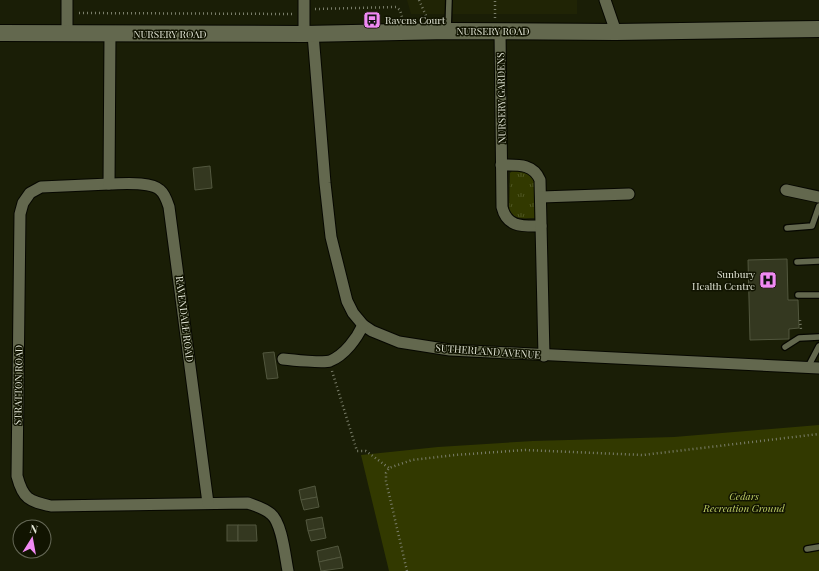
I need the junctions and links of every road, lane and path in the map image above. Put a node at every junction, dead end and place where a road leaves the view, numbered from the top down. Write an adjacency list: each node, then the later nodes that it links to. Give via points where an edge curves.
1 (67, 0): 13 (street)
2 (304, 0): 15 (street, SUTHERLAND AVENUE)
3 (419, 0): 7 (path)
4 (449, 0): 10 (lane)
5 (495, 0): 8 (path)
6 (604, 0): 11 (street)
7 (427, 18)
8 (497, 24): 10 (street, NURSERY ROAD); 11 (street, NURSERY ROAD); 16 (street, NURSERY GARDENS)
9 (819, 29): 11 (street, NURSERY ROAD)
10 (448, 31): 15 (street, NURSERY ROAD)
11 (616, 32)
12 (0, 33): 13 (street, NURSERY ROAD)
13 (66, 34): 14 (street, NURSERY ROAD)
14 (110, 34): 15 (street, NURSERY ROAD); 17 (street)
15 (309, 34): 29 (street, SUTHERLAND AVENUE, via 331,237 347,301)
16 (501, 165): 20 (street, via 527,166 534,170 540,180); 23 (street, NURSERY GARDENS, via 504,213 519,226)
17 (109, 184): 39 (street, RAVENDALE ROAD, via 156,187 164,195 169,207); 39 (street, STRATTON ROAD, via 41,187 30,193 23,203 20,214 17,476 19,487 32,502 51,506)
18 (786, 190): 21 (street)
19 (629, 195): 20 (street)
20 (541, 197): 23 (street)
21 (819, 197)
22 (819, 206): 24 (lane, via 812,226)
23 (541, 226): 33 (street)
24 (787, 228)
25 (819, 261): 26 (lane)
26 (797, 262)
27 (798, 295): 28 (lane)
28 (819, 295)
29 (363, 324): 33 (street, SUTHERLAND AVENUE, via 372,331 398,342 450,350); 35 (street, via 358,336 341,354)
30 (819, 337): 32 (lane, via 799,338)
31 (819, 346): 36 (lane)
32 (785, 347)
33 (544, 356): 36 (street, SUTHERLAND AVENUE)
34 (283, 359): 35 (street)
35 (329, 361): 38 (path, via 356,452 366,451)
36 (813, 368)
37 (819, 434): 38 (path, via 644,455 525,450 455,454 412,460)
38 (389, 468): 43 (path, via 386,481)
39 (208, 503): 42 (street, STRATTON ROAD, via 248,503 272,514 278,523)
40 (819, 547): 41 (lane)
41 (807, 549)
42 (288, 571)
43 (407, 571)

